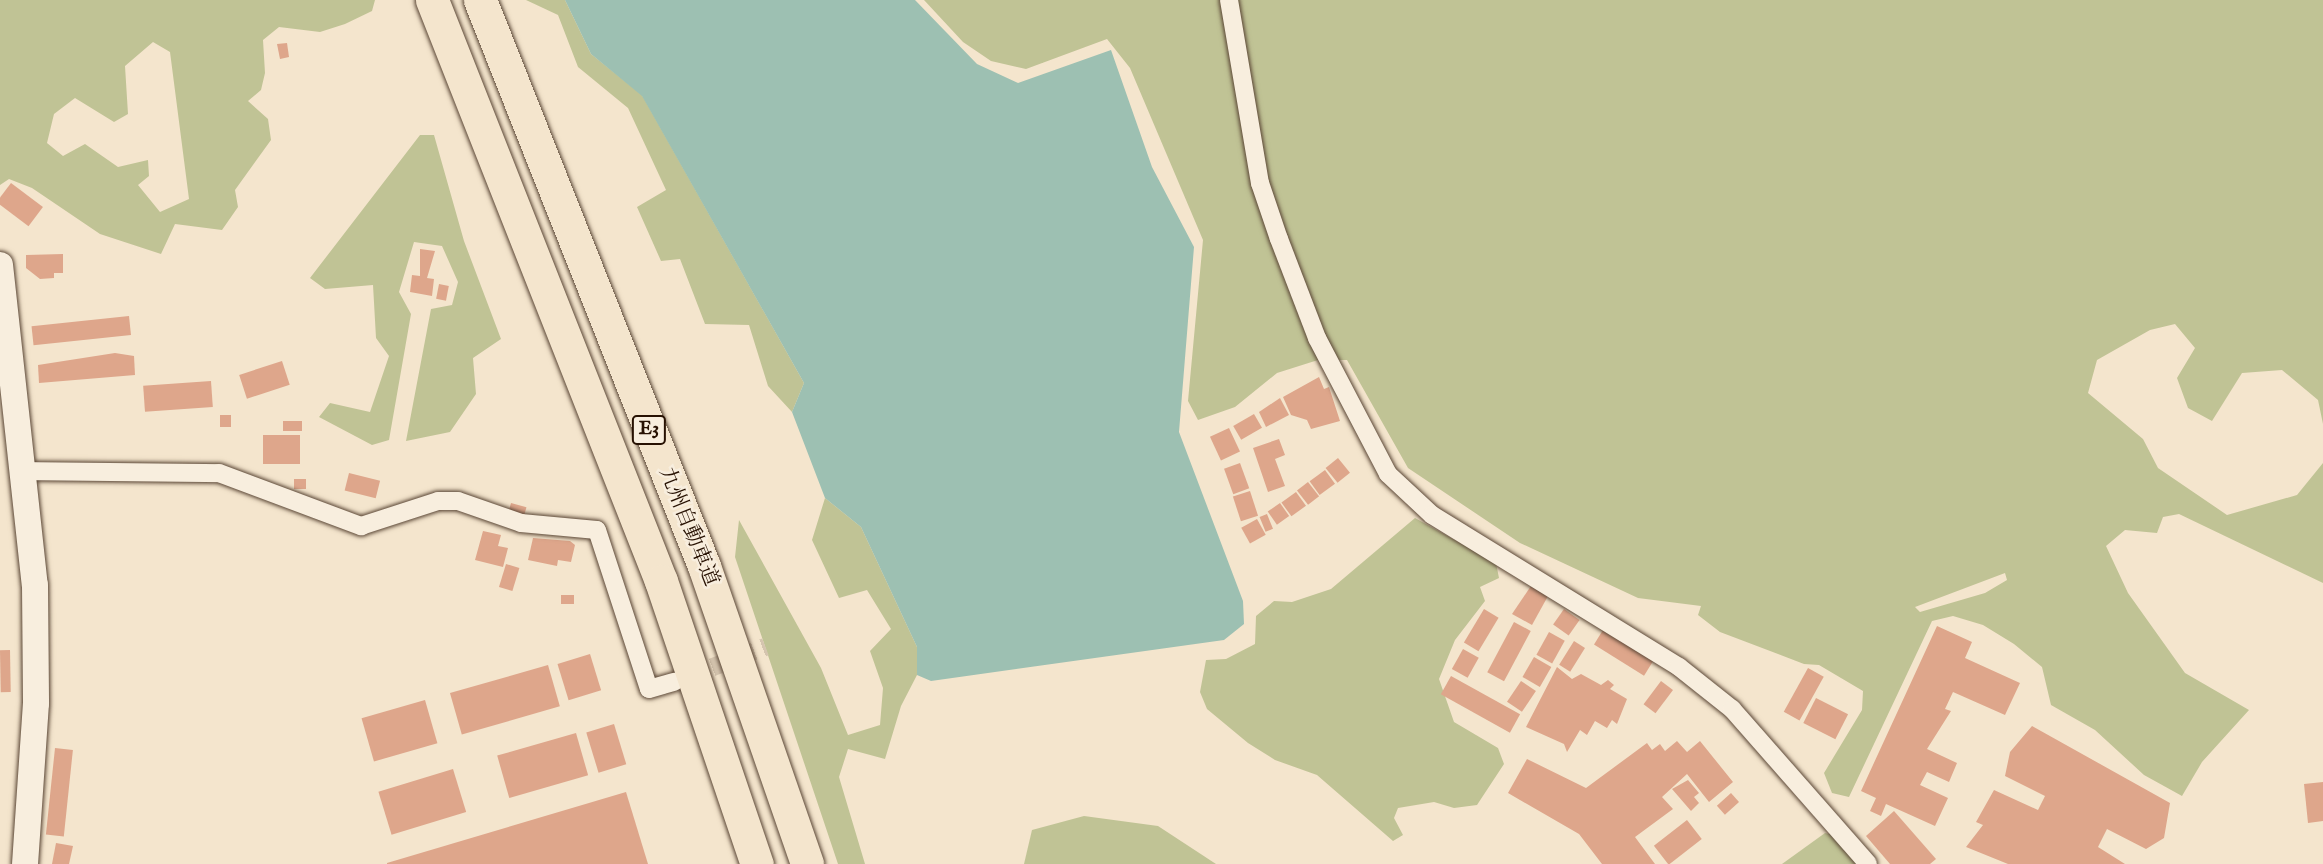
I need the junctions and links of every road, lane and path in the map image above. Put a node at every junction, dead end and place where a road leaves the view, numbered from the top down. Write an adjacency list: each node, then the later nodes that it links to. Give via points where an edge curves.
1 (432, 0): 8 (highway, 九州自動車道 / E3, via 661,581)
2 (480, 0): 9 (highway, 九州自動車道 / E3, via 709,579)
3 (1229, 0): 10 (street, via 1260,183 1317,338 1388,474 1432,515 1679,667 1732,709)
4 (1, 278): 5 (street)
5 (25, 471): 6 (street, via 219,473 361,526 438,500 458,501 522,523 597,530 649,689); 7 (street, via 35,585 36,690)
6 (674, 682)
7 (25, 864)
8 (757, 864)
9 (807, 864)
10 (1868, 864)

